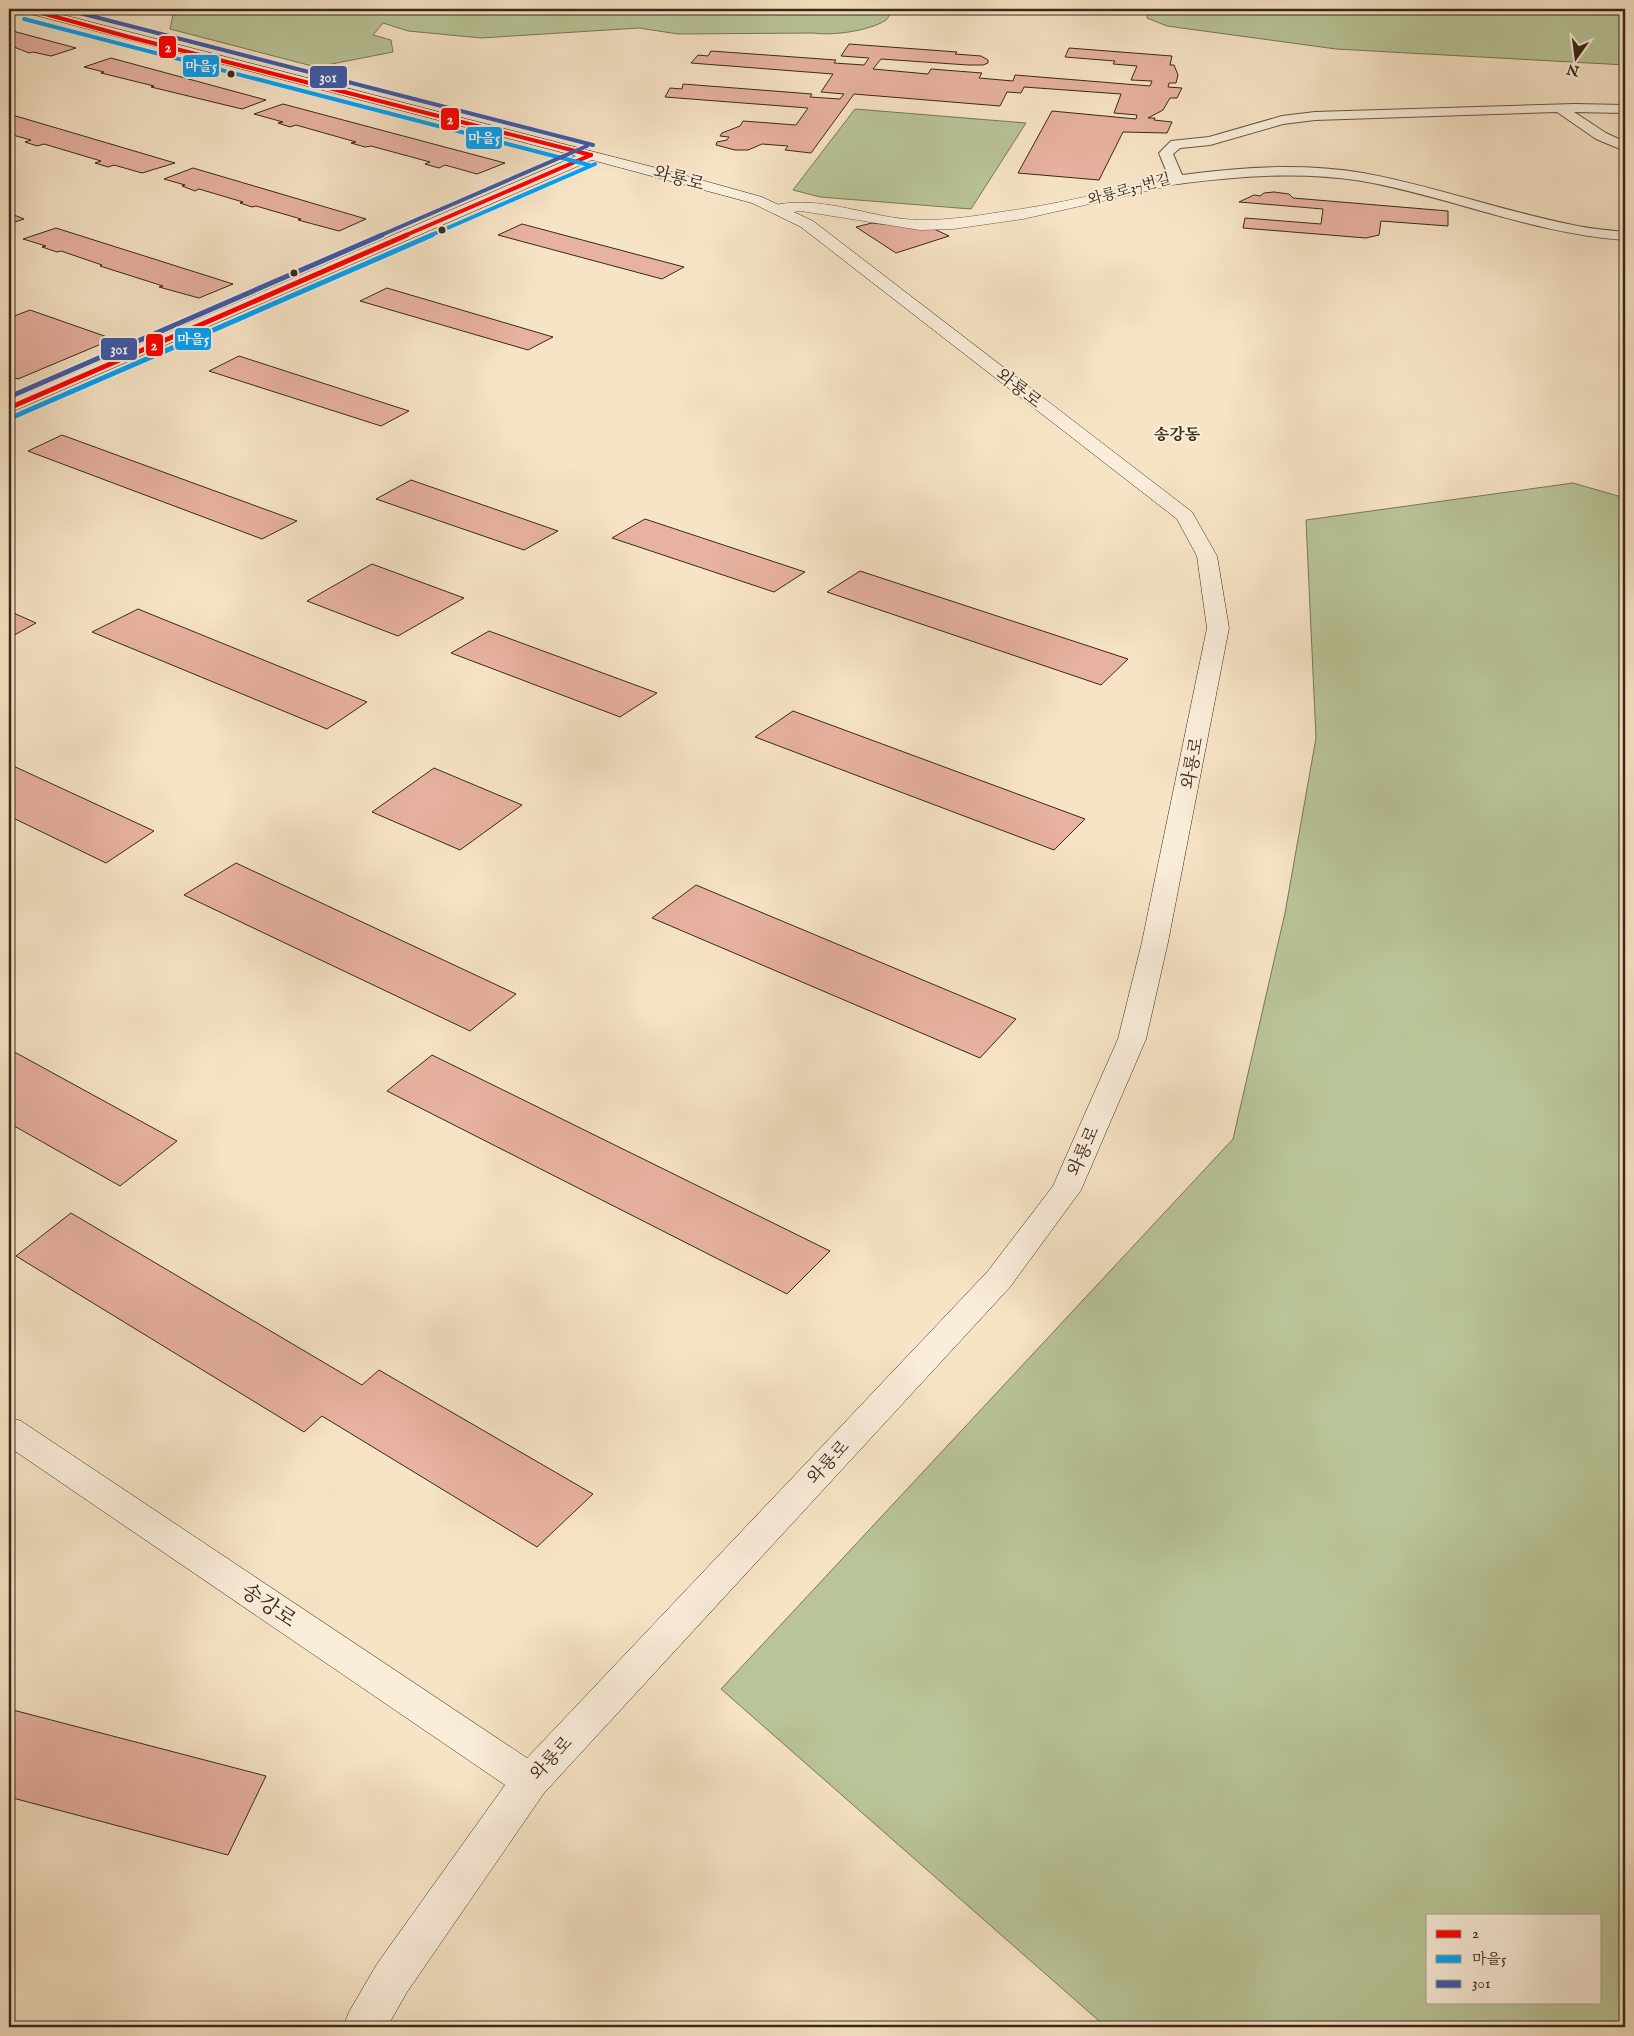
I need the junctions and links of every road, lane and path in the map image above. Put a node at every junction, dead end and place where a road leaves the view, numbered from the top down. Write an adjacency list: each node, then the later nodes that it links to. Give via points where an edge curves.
1 (27, 9): 5 (main road, 와룡로)
2 (1561, 109): 3 (lane, 와룡로37번길); 4 (lane, via 1601,136); 6 (lane, 와룡로37번길, via 1315,116 1282,120 1229,136 1176,144 1166,153)
3 (1625, 109)
4 (1625, 147)
5 (591, 154): 7 (main road, 와룡로, via 757,200); 9 (main road)
6 (1177, 180): 7 (main road, 와룡로37번길, via 1023,214 953,224 920,225 801,206); 8 (lane, via 1232,173 1332,173 1426,192 1567,229)
7 (777, 209): 11 (main road, 와룡로, via 807,224 1185,516 1207,556 1218,628 1156,942 1132,1040 1066,1190 999,1279)
8 (1625, 236)
9 (9, 408)
10 (9, 1430): 11 (main road, 송강로)
11 (530, 1781): 12 (main road, 와룡로, via 392,1978)
12 (364, 2027)

